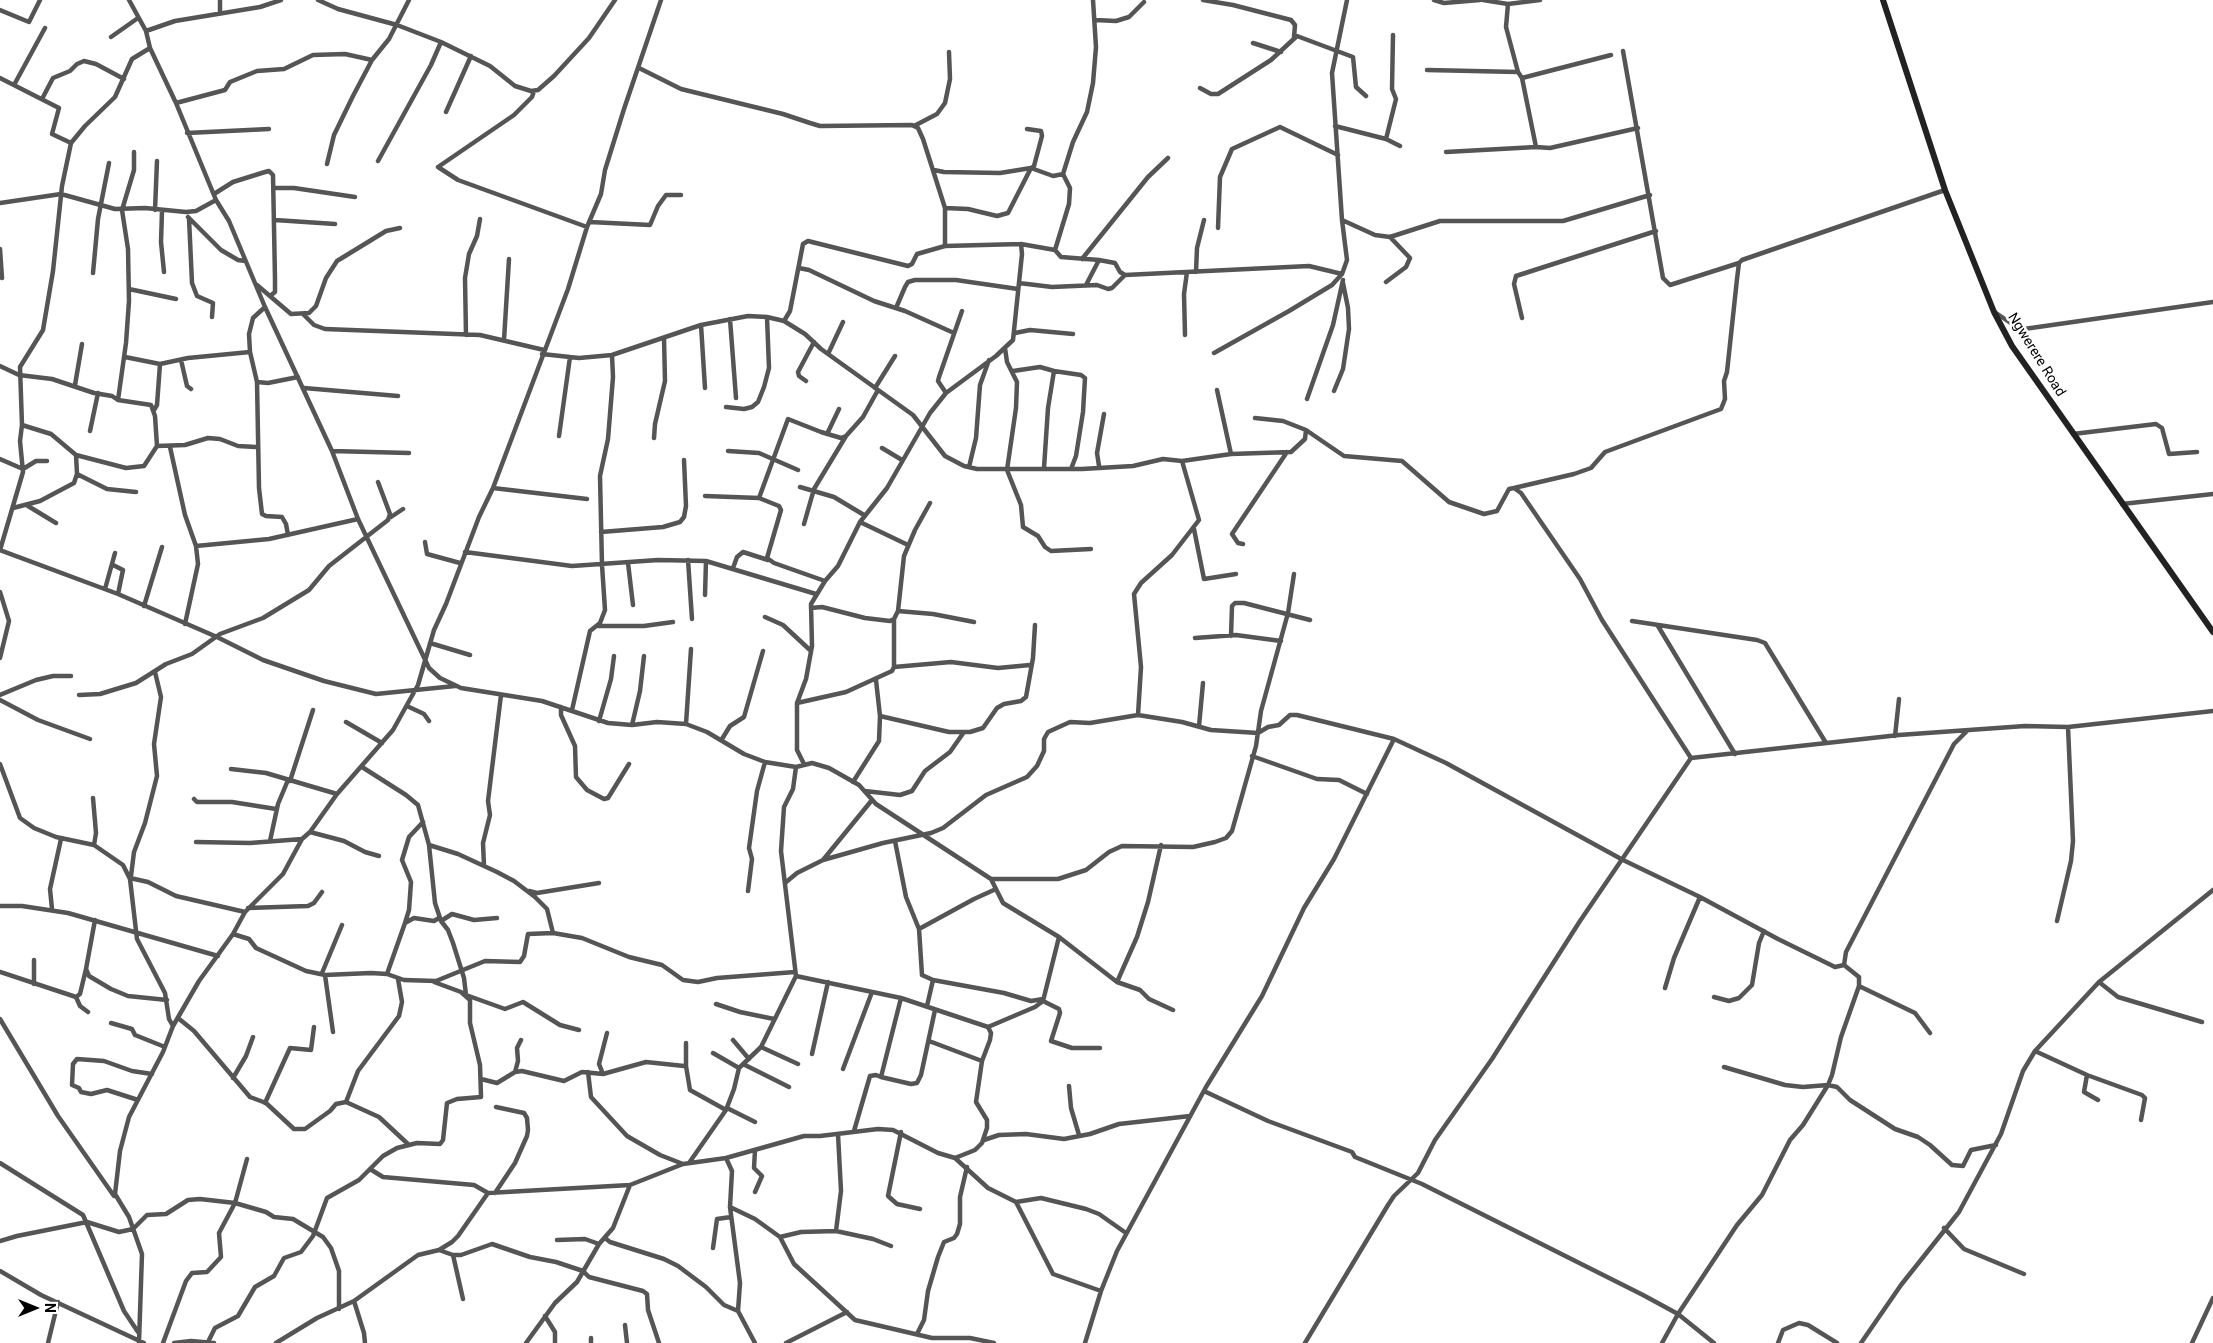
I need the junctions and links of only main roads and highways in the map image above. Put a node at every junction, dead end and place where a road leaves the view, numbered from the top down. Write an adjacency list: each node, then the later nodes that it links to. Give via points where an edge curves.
1 (1883, 0): 2 (main road, Ngwerere Road, via 1945,190 1994,312 2012,346)
2 (2213, 632)

